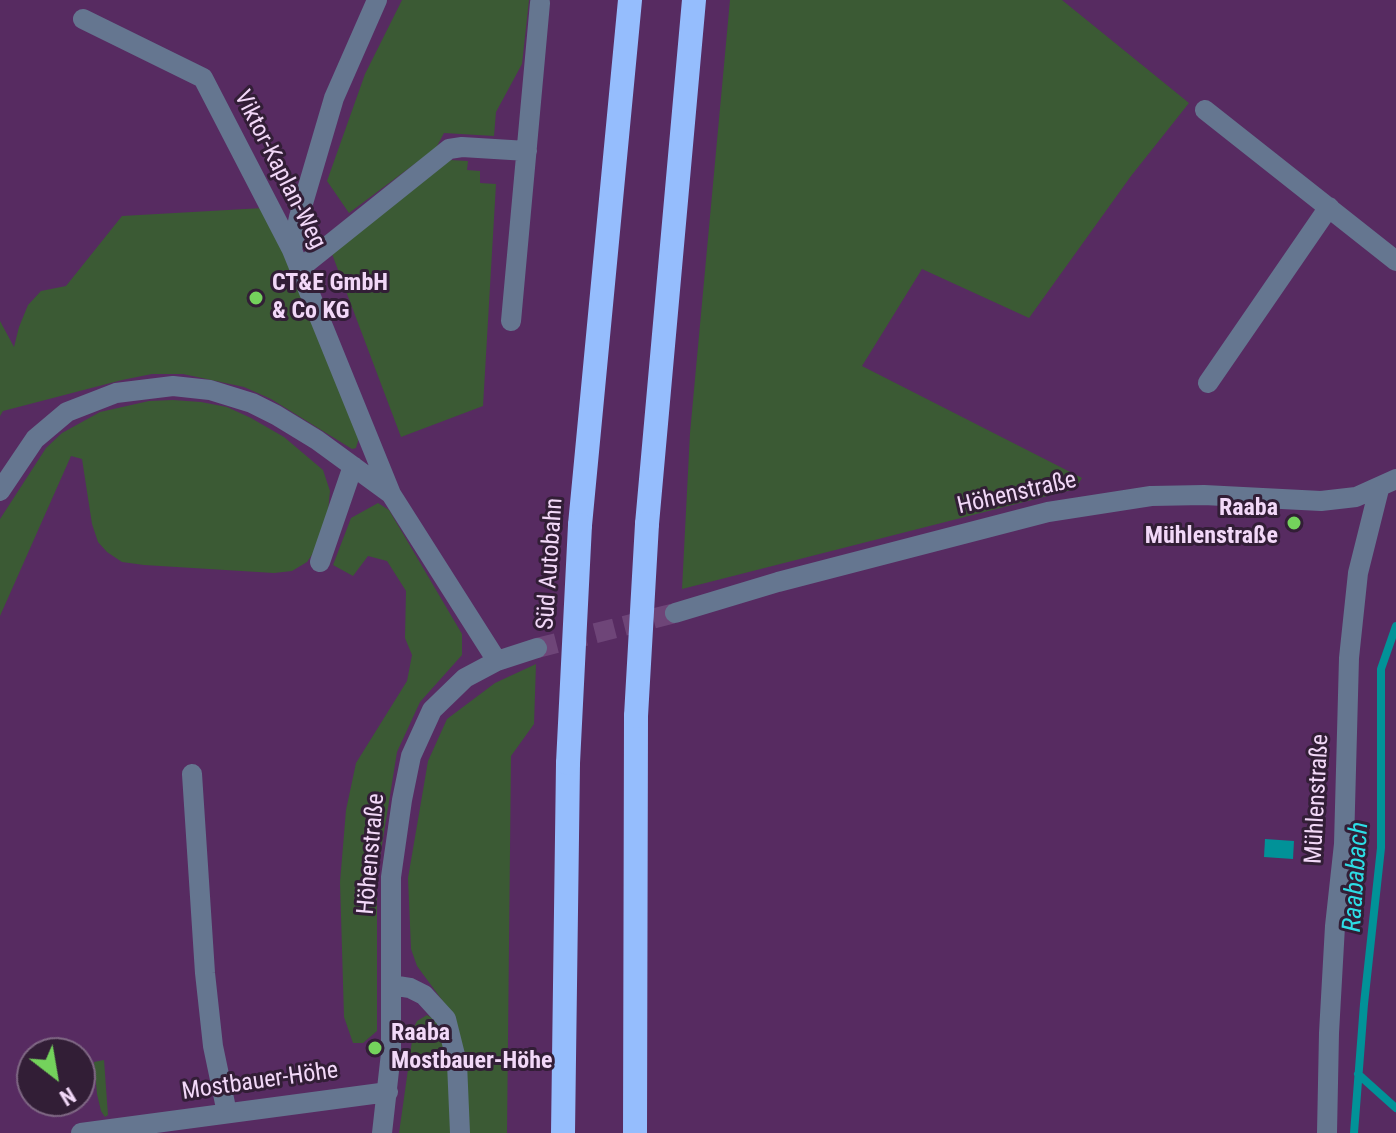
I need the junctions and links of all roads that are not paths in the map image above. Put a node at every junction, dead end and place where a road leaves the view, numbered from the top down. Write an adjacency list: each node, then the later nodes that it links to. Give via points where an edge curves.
1 (377, 0): 9 (street, via 334,98 299,217)
2 (630, 0): 29 (highway, Süd Autobahn, bridge, via 580,525 568,763)
3 (694, 0): 30 (highway, bridge, via 647,524 636,716)
4 (540, 3): 7 (street)
5 (83, 19): 9 (street, Viktor-Kaplan-Weg, via 203,78)
6 (1205, 110): 8 (street)
7 (527, 151): 9 (street, via 449,149); 11 (street)
8 (1329, 207): 10 (street); 12 (street)
9 (296, 259): 16 (street, Viktor-Kaplan-Weg)
10 (1396, 261)
11 (511, 321)
12 (1208, 383)
13 (353, 466): 15 (street, via 252,403 173,386 138,389 67,412 35,439); 16 (street); 17 (street)
14 (1388, 484): 18 (street, Höhenstraße, via 1356,497 1321,501 1151,496 1048,512); 31 (street, Mühlenstraße, via 1358,573 1349,658)
15 (0, 491)
16 (391, 494): 20 (street, Viktor-Kaplan-Weg)
17 (320, 562)
18 (675, 613)
19 (537, 648): 20 (street, Höhenstraße)
20 (497, 661): 22 (street, Höhenstraße, via 465,678 432,710 411,756 391,877)
21 (192, 774): 24 (street, via 205,973)
22 (391, 985): 23 (street, Höhenstraße); 28 (street, via 424,995 446,1019 457,1063)
23 (388, 1092): 24 (street, Mostbauer-Höhe); 27 (street, Höhenstraße)
24 (227, 1113): 25 (street, Mostbauer-Höhe)
25 (149, 1128): 26 (street, Mostbauer-Höhe)
26 (81, 1133)
27 (382, 1133)
28 (460, 1133)
29 (563, 1133)
30 (635, 1133)
31 (1327, 1133)

